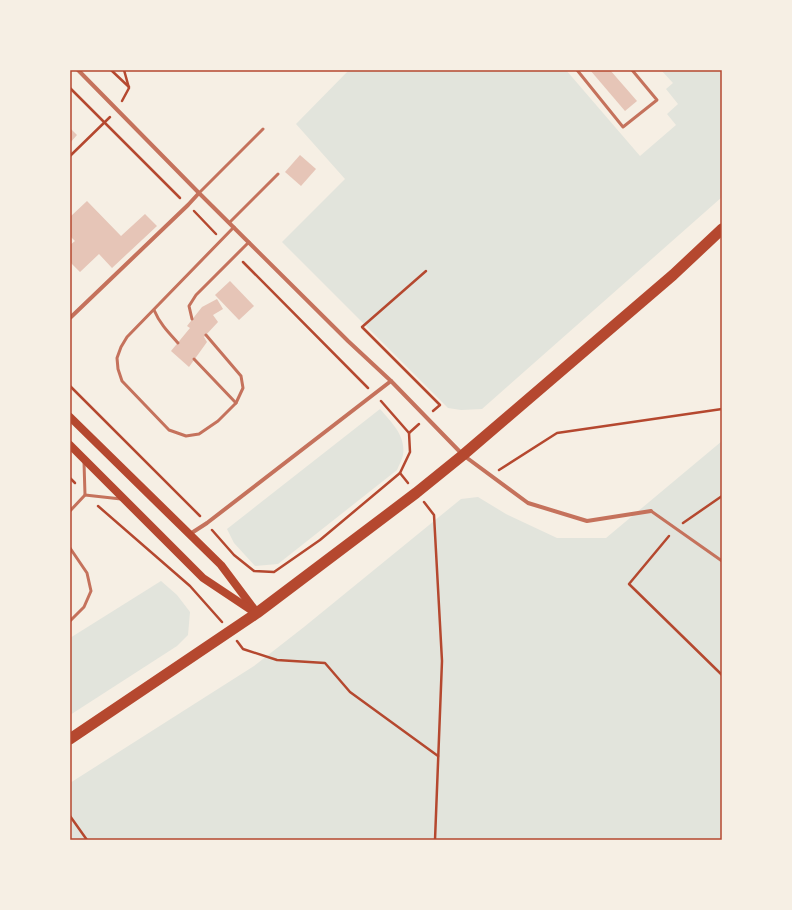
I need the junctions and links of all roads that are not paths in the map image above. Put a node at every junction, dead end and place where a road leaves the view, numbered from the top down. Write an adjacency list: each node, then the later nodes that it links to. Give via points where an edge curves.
1 (78, 70): 6 (street)
2 (577, 70): 3 (lane, via 624,127 657,100)
3 (632, 70)
4 (263, 129): 6 (lane)
5 (278, 174): 7 (lane)
6 (199, 193): 7 (street); 12 (street)
7 (229, 223): 8 (street)
8 (234, 227): 10 (street); 11 (lane)
9 (722, 229): 21 (highway, via 673,276)
10 (249, 242): 13 (lane, via 196,295 189,306); 17 (street)
11 (154, 310): 15 (lane, via 166,330); 18 (lane, via 120,347 117,358 122,381 169,430 186,436 199,434 218,421)
12 (70, 318)
13 (192, 319)
14 (206, 335): 18 (lane, via 241,376 244,388)
15 (178, 343)
16 (194, 358): 18 (lane)
17 (391, 382): 21 (street); 27 (street)
18 (236, 403)
19 (70, 417): 27 (main road)
20 (70, 445): 22 (main road)
21 (463, 455): 26 (street, via 528,503 587,521); 30 (highway)
22 (84, 459): 23 (lane); 24 (main road)
23 (85, 495): 24 (lane); 25 (lane)
24 (124, 499): 30 (main road, via 203,578)
25 (70, 511)
26 (652, 511): 29 (lane)
27 (190, 534): 30 (main road, via 221,565)
28 (70, 548): 31 (lane, via 87,573 91,591 84,607)
29 (722, 561)
30 (257, 613): 32 (highway)
31 (70, 621)
32 (70, 740)

